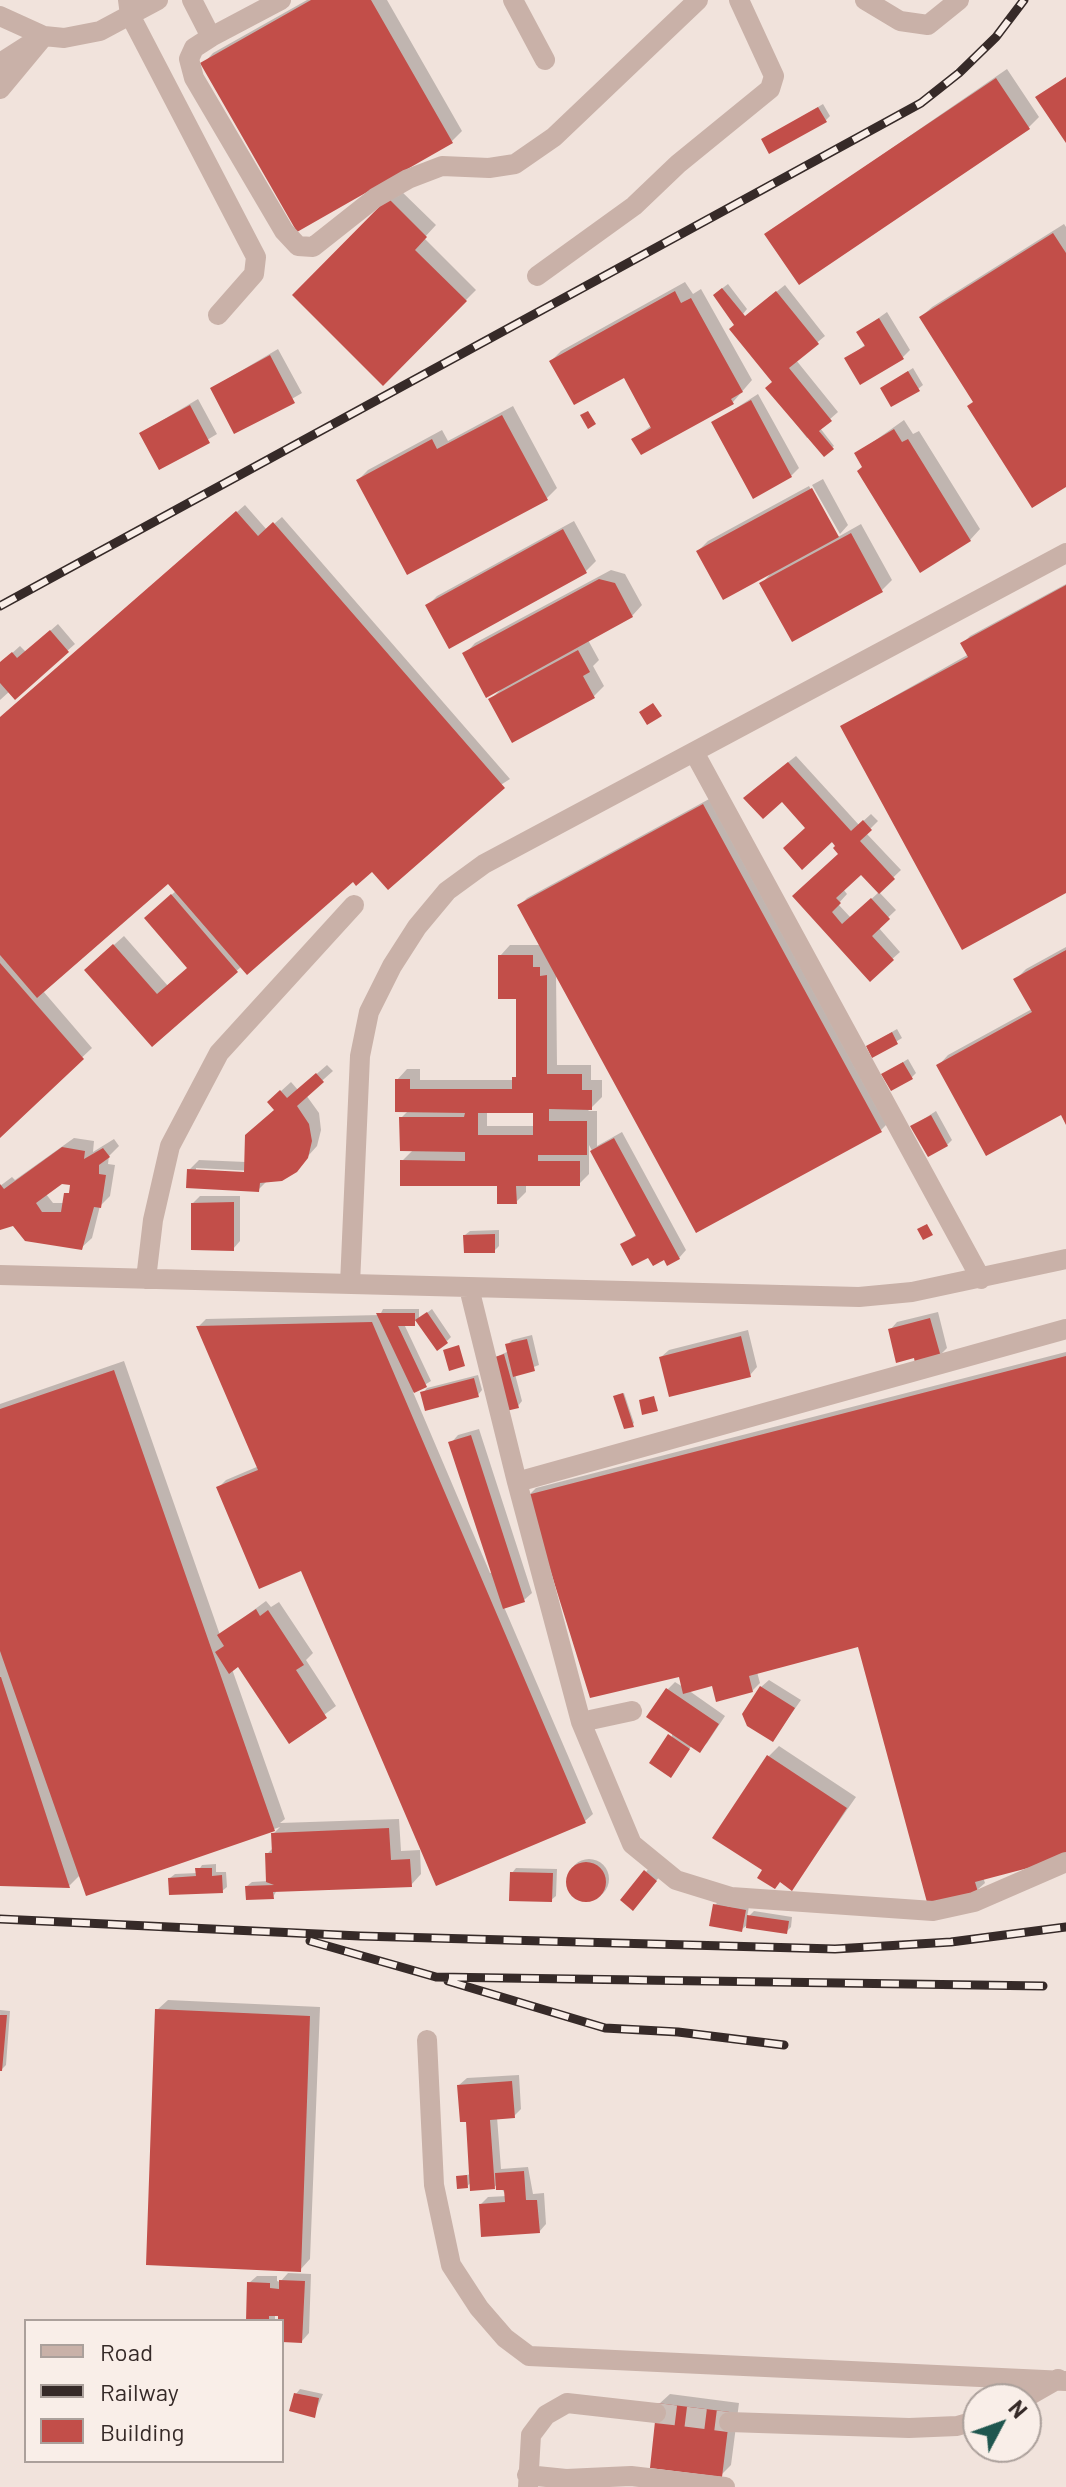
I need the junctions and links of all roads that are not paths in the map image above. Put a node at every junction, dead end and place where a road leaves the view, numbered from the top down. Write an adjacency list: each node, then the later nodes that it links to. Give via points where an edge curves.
1 (158, 0): 9 (street)
2 (192, 0): 12 (street)
3 (281, 0): 12 (street)
4 (513, 0): 13 (street)
5 (698, 0): 12 (street, via 554,137 515,164 442,166 408,179 313,247 298,246 284,231 194,78 189,59 194,48)
6 (739, 0): 16 (street, via 774,76 770,89 634,206)
7 (865, 0): 8 (street, via 900,21 928,25)
8 (959, 0)
9 (129, 7): 11 (street, via 92,33); 17 (street, via 256,257 254,274)
10 (0, 16): 11 (street)
11 (44, 36): 14 (street); 15 (street)
12 (211, 37)
13 (545, 60)
14 (0, 63)
15 (0, 89)
16 (537, 276)
17 (218, 315)
18 (1066, 553): 19 (street)
19 (694, 752): 24 (street); 25 (street, via 484,864 447,891 417,927 369,1012 360,1056)
20 (354, 905): 23 (street, via 219,1053 170,1146)
21 (1066, 1259): 24 (street)
22 (2, 1273): 23 (street)
23 (146, 1279): 25 (street)
24 (981, 1279): 26 (street, via 859,1297)
25 (350, 1284): 26 (street)
26 (469, 1288): 28 (street)
27 (1066, 1329): 28 (street)
28 (517, 1482): 30 (street)
29 (632, 1711): 30 (street)
30 (581, 1722): 31 (street, via 632,1844 676,1880 731,1897 933,1911 974,1902)
31 (1066, 1862)
32 (427, 2040): 33 (street, via 434,2185 451,2265 487,2318 529,2356)
33 (1062, 2380): 34 (street)
34 (1042, 2390)
35 (656, 2413): 38 (street, via 567,2403 546,2415 531,2435)
36 (729, 2422): 37 (street, via 909,2428)
37 (962, 2425)
38 (528, 2481): 39 (street, via 631,2476)
39 (725, 2487)

